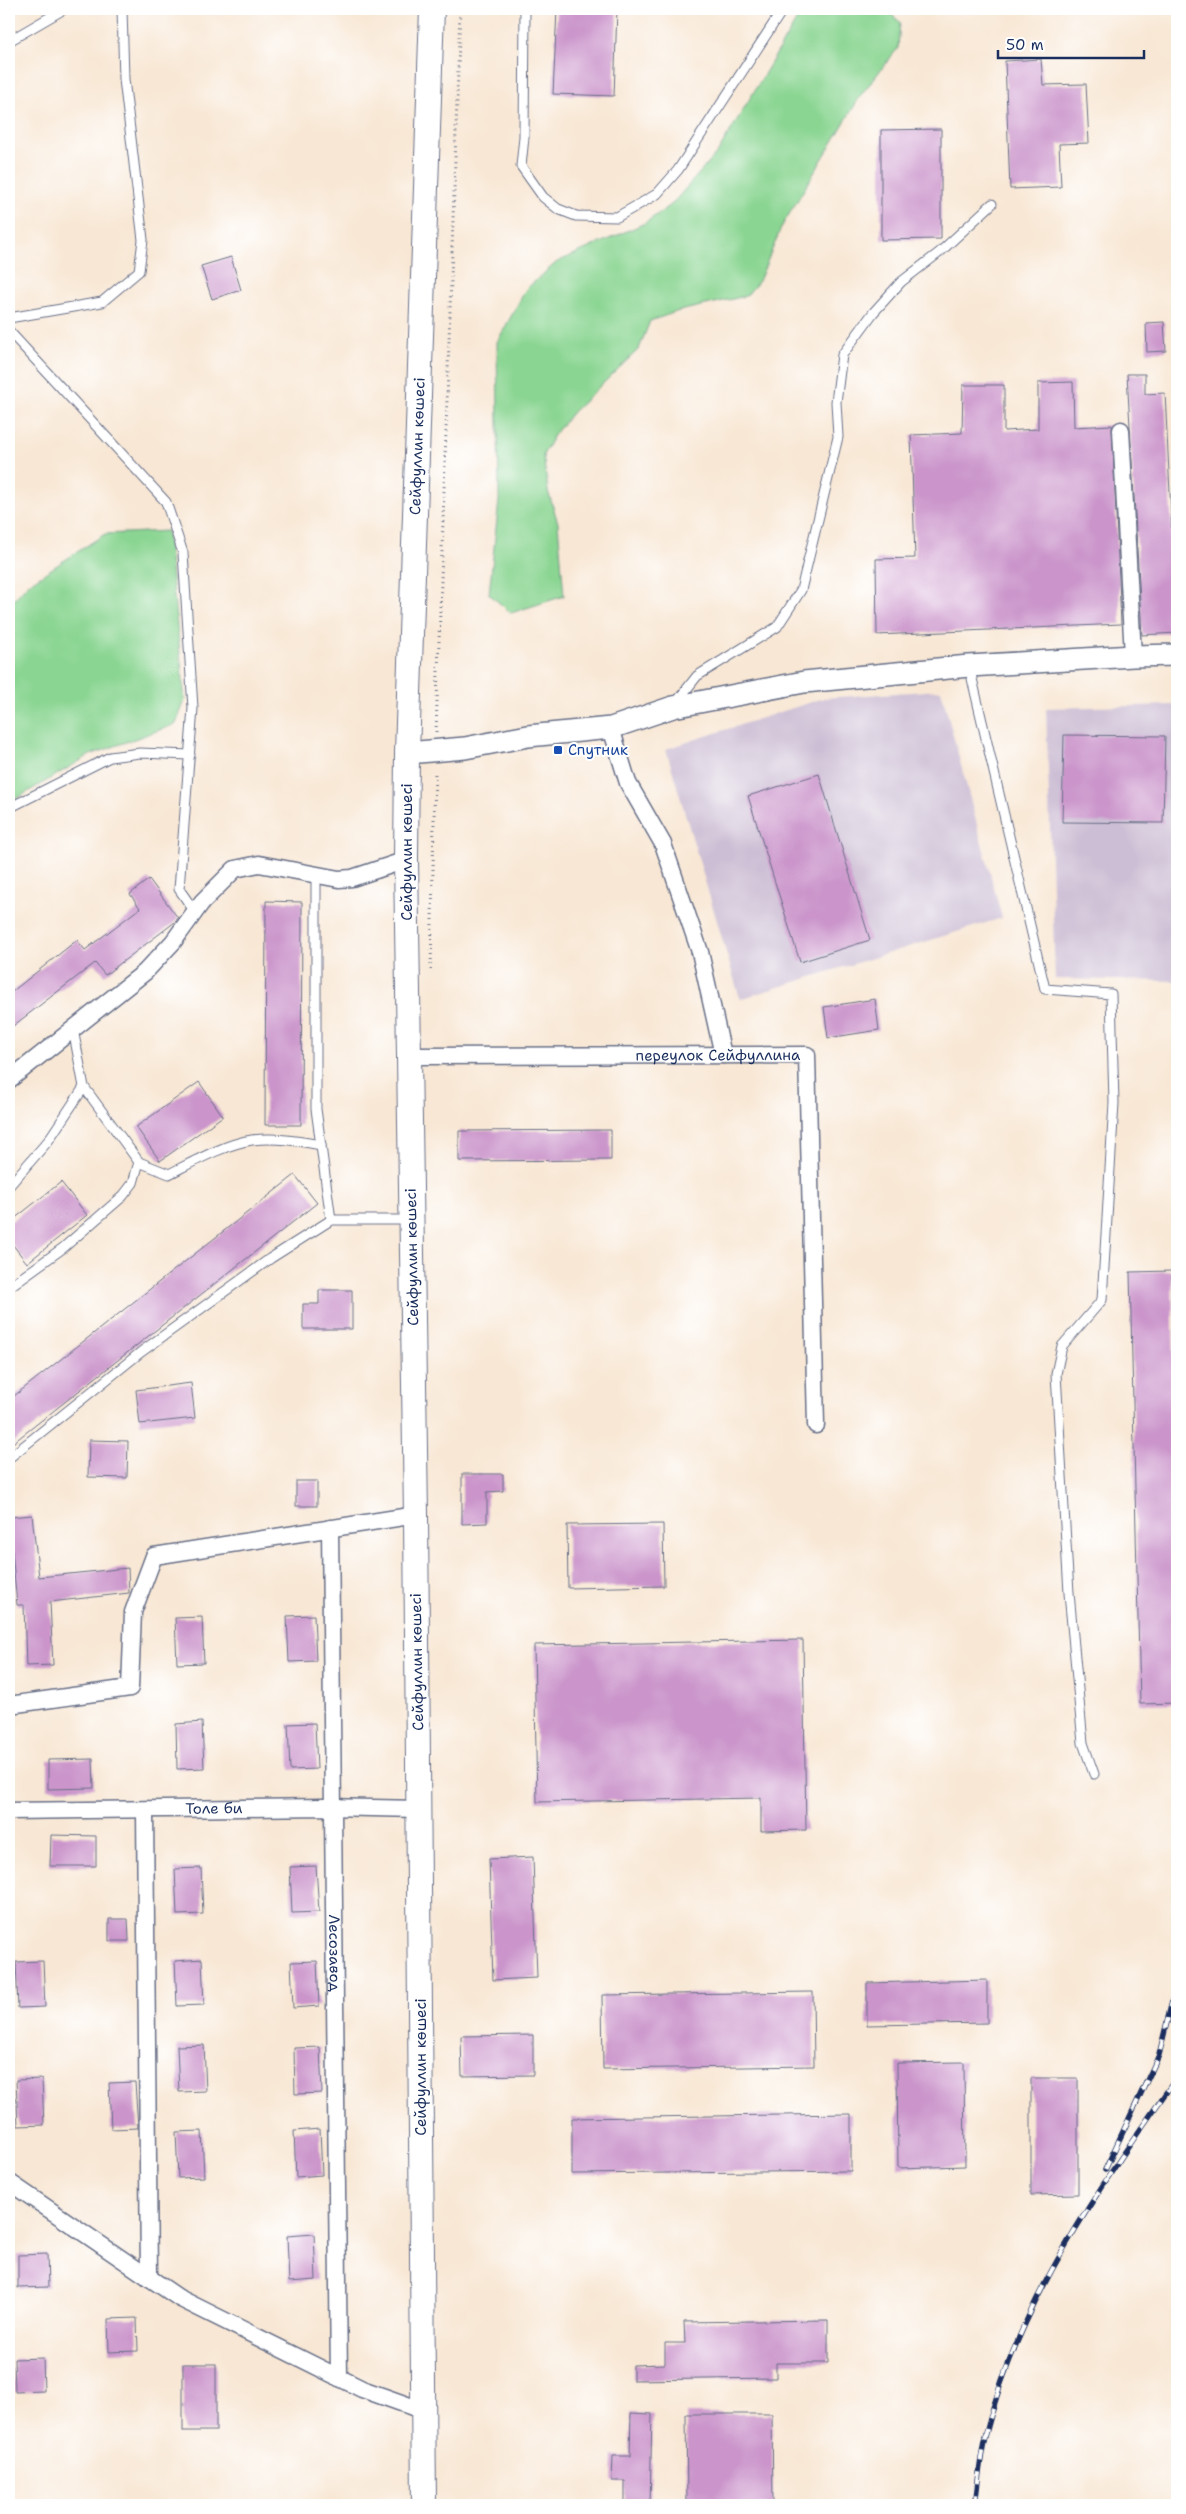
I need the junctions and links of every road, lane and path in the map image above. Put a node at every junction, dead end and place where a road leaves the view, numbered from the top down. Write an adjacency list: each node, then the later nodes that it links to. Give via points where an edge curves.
1 (64, 9): 7 (lane)
2 (122, 9): 9 (lane, via 124,79 144,240 139,271 102,302)
3 (432, 9): 18 (main road, Сейфуллин көшесі)
4 (460, 9): 17 (path)
5 (525, 9): 6 (lane, via 521,166 543,197 558,209 576,216 617,216 657,194 678,170)
6 (783, 9)
7 (9, 41)
8 (992, 204): 15 (lane, via 940,252 901,282 842,355 836,402 838,437 802,590 777,627 697,676)
9 (9, 318)
10 (9, 332): 19 (lane, via 166,502 183,553 193,708)
11 (1121, 430): 13 (street)
12 (1177, 655): 13 (street)
13 (1133, 656): 14 (street)
14 (969, 666): 15 (street, via 804,682); 41 (lane, via 1045,989 1111,994 1114,1103 1102,1300 1062,1346 1056,1374 1069,1593 1081,1724 1083,1743)
15 (673, 707): 16 (street)
16 (611, 728): 17 (street, via 528,736); 26 (street, via 628,783 663,844 697,943)
17 (435, 751): 18 (street); 24 (path)
18 (407, 753): 21 (main road, Сейфуллин көшесі)
19 (190, 755): 20 (lane, via 140,753 110,757); 23 (lane, via 180,889)
20 (9, 808)
21 (406, 860): 22 (street, via 352,878); 27 (main road, Сейфуллин көшесі)
22 (316, 875): 23 (street, via 259,864 235,870); 30 (lane, via 316,1109)
23 (195, 912): 25 (street, via 145,972)
24 (431, 977)
25 (73, 1029): 28 (street); 29 (lane)
26 (723, 1055): 27 (street, переулок Сейфуллина); 36 (street, переулок Сейфуллина, via 807,1054)
27 (409, 1056): 34 (main road, Сейфуллин көшесі)
28 (9, 1080)
29 (84, 1087): 31 (lane); 32 (lane, via 48,1141)
30 (321, 1145): 31 (lane, via 285,1139 250,1140 169,1174); 33 (lane)
31 (140, 1162): 35 (lane, via 133,1183 123,1196 63,1248)
32 (9, 1186)
33 (331, 1220): 34 (lane); 37 (lane, via 271,1258 141,1352)
34 (411, 1220): 38 (main road, Сейфуллин көшесі)
35 (10, 1285)
36 (816, 1425)
37 (9, 1458)
38 (416, 1515): 39 (street); 43 (main road, Сейфуллин көшесі)
39 (330, 1528): 40 (street, via 154,1556 133,1612 130,1688); 42 (street, Лесозавод)
40 (9, 1704)
41 (1094, 1774)
42 (332, 1807): 43 (street, Толе би); 44 (street, Толе би); 48 (street, Лесозавод)
43 (419, 1809): 49 (main road, Сейфуллин көшесі)
44 (145, 1810): 45 (street, Толе би); 47 (street)
45 (9, 1811)
46 (9, 2182): 47 (street)
47 (149, 2278): 48 (street, via 179,2298)
48 (339, 2378): 49 (street)
49 (424, 2411): 50 (main road, Сейфуллин көшесі)
50 (424, 2505)

